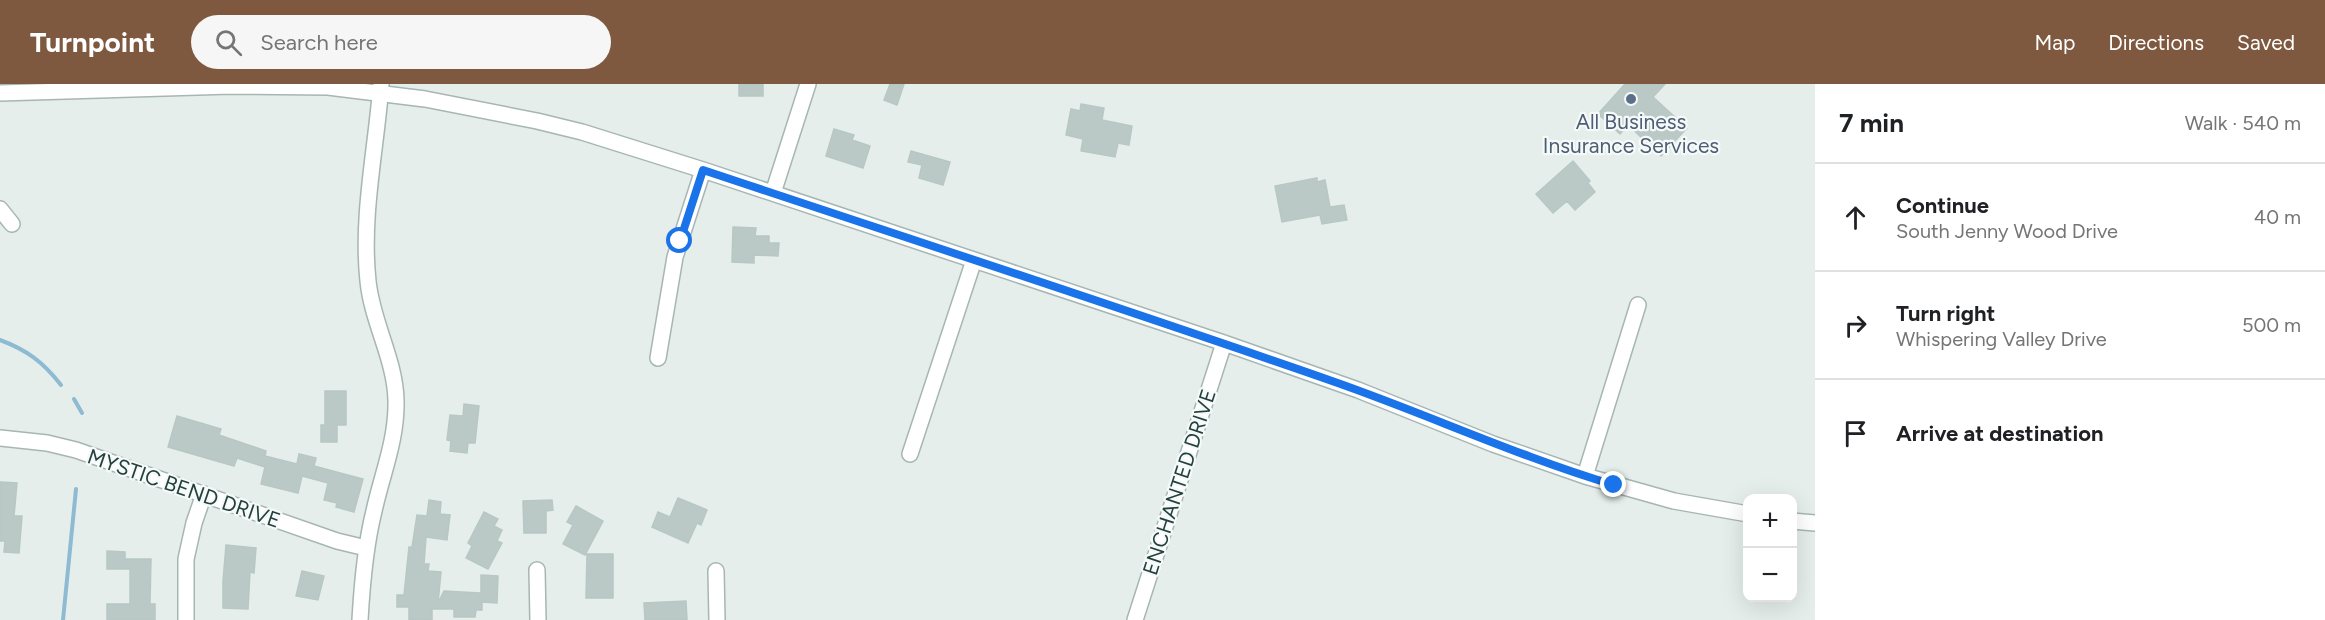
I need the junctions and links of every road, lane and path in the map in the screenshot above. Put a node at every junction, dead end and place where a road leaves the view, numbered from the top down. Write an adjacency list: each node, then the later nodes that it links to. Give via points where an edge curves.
1 (808, 84): 5 (street)
2 (380, 88): 3 (street, via 231,86); 4 (street, via 582,132); 19 (street, via 366,264 371,301 387,351 396,399 393,441)
3 (0, 93)
4 (703, 170): 5 (street); 11 (street, via 675,257)
5 (772, 194): 8 (street)
6 (0, 209): 7 (street)
7 (12, 224)
8 (974, 260): 10 (street); 13 (street)
9 (1638, 304): 14 (street)
10 (1224, 343): 14 (street); 26 (street, ENCHANTED DRIVE)
11 (658, 358)
12 (0, 438): 15 (street, MYSTIC BEND DRIVE, via 76,450)
13 (910, 453)
14 (1585, 476): 16 (street, via 1674,501)
15 (204, 494): 19 (street, MYSTIC BEND DRIVE); 22 (street, via 186,559)
16 (1743, 513)
17 (1797, 521): 18 (street)
18 (1815, 523)
19 (366, 548): 23 (street)
20 (537, 570): 24 (street)
21 (716, 571): 25 (street)
22 (186, 620)
23 (360, 620)
24 (538, 620)
25 (717, 620)
26 (1135, 620)

